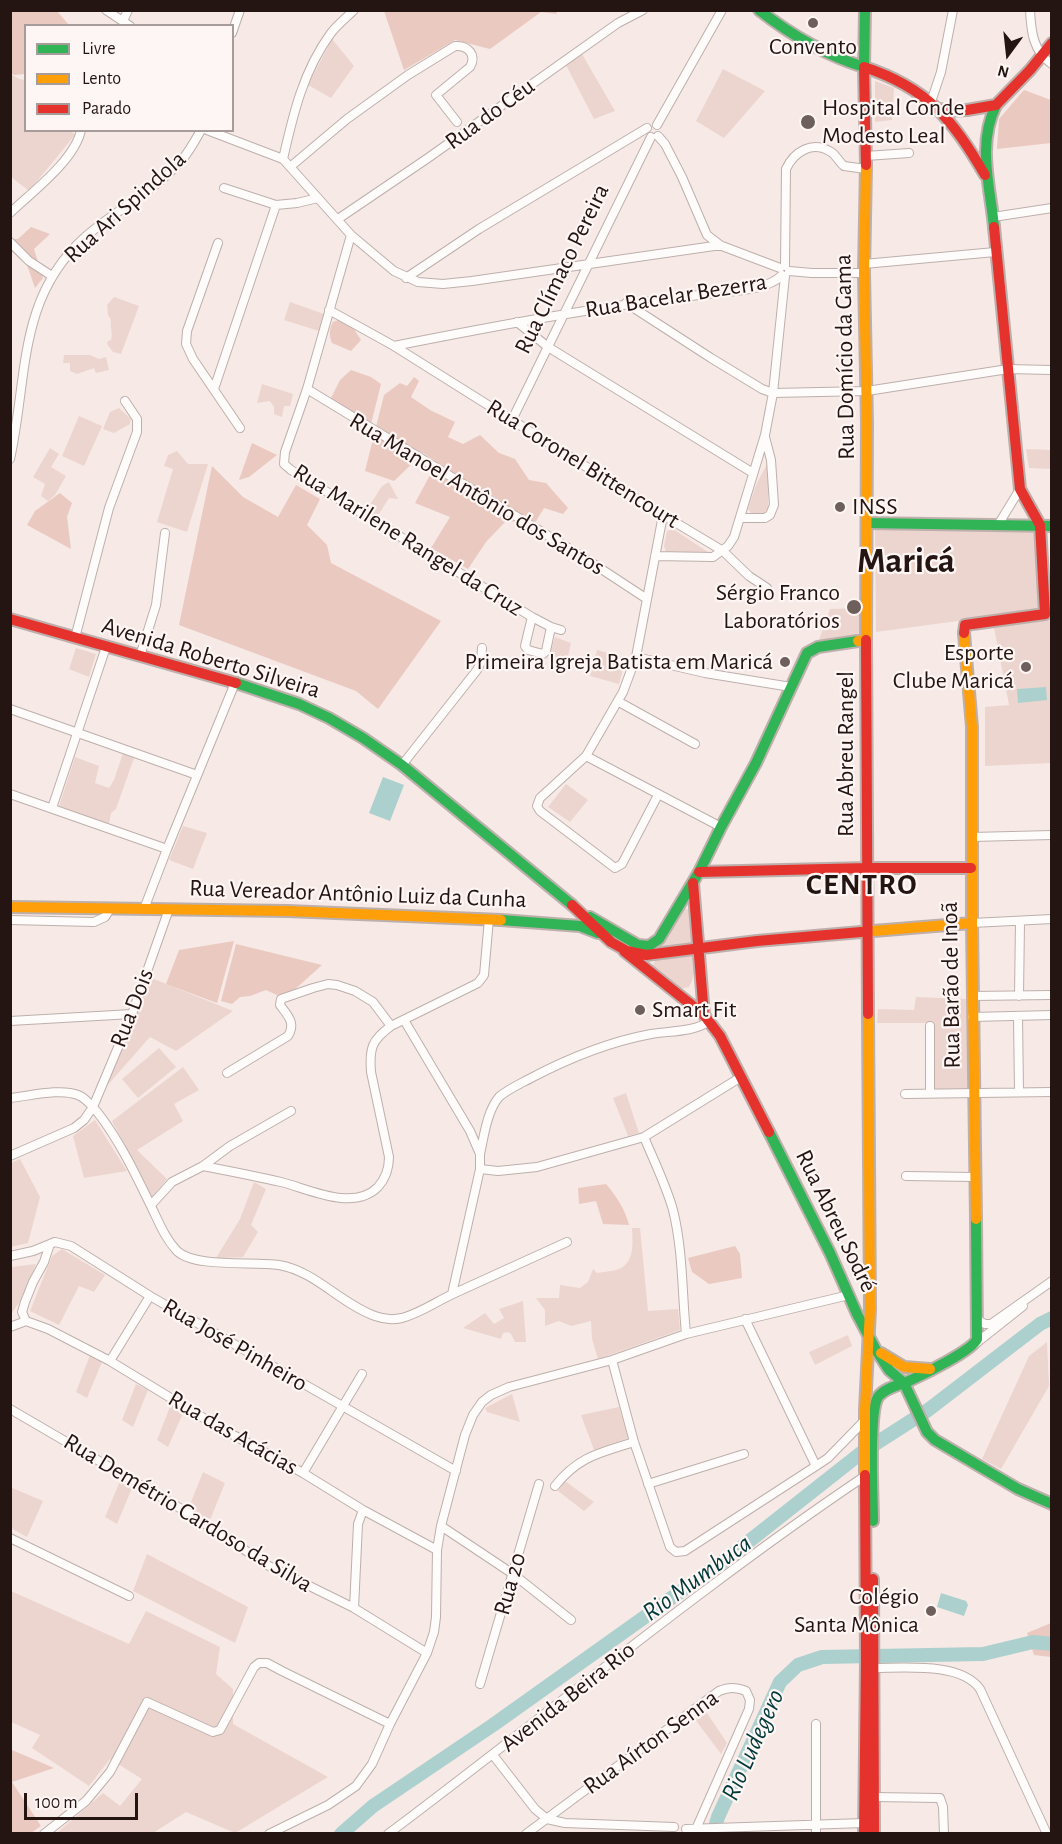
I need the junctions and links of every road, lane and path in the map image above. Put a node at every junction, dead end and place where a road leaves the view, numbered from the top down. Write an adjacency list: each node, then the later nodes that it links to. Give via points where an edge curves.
1 (106, 10): 11 (street)
2 (128, 10): 11 (street)
3 (240, 10): 12 (street)
4 (354, 10): 26 (street, via 332,31 310,66 296,101)
5 (643, 10): 36 (street, Rua do Céu, via 618,23)
6 (722, 10): 23 (street, via 657,125 660,130)
7 (759, 10): 16 (main road, via 812,46)
8 (865, 10): 16 (main road, Rua Domício da Gama)
9 (953, 10): 18 (street)
10 (1030, 10): 14 (street, via 1034,44)
11 (126, 23)
12 (234, 27)
13 (1052, 43): 14 (main road)
14 (1042, 57): 15 (street); 17 (main road)
15 (1052, 64)
16 (865, 71): 18 (main road, via 908,85); 25 (main road, Rua Domício da Gama)
17 (996, 105): 18 (main road, via 960,111); 29 (main road, via 986,131)
18 (936, 106): 29 (main road, via 960,135)
19 (457, 122): 27 (street, via 436,95 470,67 473,57 465,46 455,46 408,75)
20 (81, 132): 34 (street, via 71,153)
21 (200, 132): 47 (street, Rua Ari Spindola, via 181,161 83,238)
22 (212, 132): 26 (street)
23 (649, 134): 38 (street, via 665,144); 44 (street, Rua Clímaco Pereira); 48 (street, via 591,161)
24 (909, 153): 25 (street)
25 (866, 156): 28 (main road, Rua Domício da Gama)
26 (283, 159): 27 (street)
27 (290, 167): 31 (street)
28 (866, 169): 45 (main road, Rua Domício da Gama); 46 (street, via 844,166 830,151 814,148 800,151 790,160 786,169)
29 (987, 179): 35 (main road)
30 (224, 188): 32 (street)
31 (318, 198): 32 (street); 36 (street)
32 (276, 206): 57 (street)
33 (1052, 208): 35 (street)
34 (10, 213)
35 (993, 217): 43 (main road)
36 (338, 219): 37 (street)
37 (351, 235): 48 (street); 50 (street)
38 (707, 235): 41 (street); 42 (street)
39 (10, 242): 47 (street)
40 (218, 243): 57 (street, via 186,339 188,351)
41 (722, 246): 42 (street); 46 (street)
42 (699, 247): 44 (street)
43 (995, 252): 45 (street); 55 (main road)
44 (587, 265): 48 (street, via 444,284); 51 (street, Rua Clímaco Pereira)
45 (864, 268): 46 (street, via 812,273); 59 (main road, Rua Domício da Gama)
46 (784, 271): 49 (street, Rua Bacelar Bezerra, via 774,282 756,287); 60 (street)
47 (52, 276): 65 (street, Rua Ari Spindola, via 30,331)
48 (406, 278)
49 (626, 303): 51 (street, Rua Bacelar Bezerra); 60 (street)
50 (329, 310): 53 (street); 58 (street)
51 (563, 314): 52 (street, Rua Bacelar Bezerra); 54 (street, Rua Clímaco Pereira)
52 (517, 322): 53 (street, Rua Bacelar Bezerra); 54 (street)
53 (394, 346): 62 (street, Rua Coronel Bittencourt)
54 (548, 346): 62 (street, Rua Clímaco Pereira); 66 (street)
55 (1008, 369): 56 (street); 59 (street); 67 (main road)
56 (1052, 370)
57 (214, 389): 63 (street)
58 (306, 389): 77 (street, Rua Manoel Antônio dos Santos); 79 (street, Rua Marilene Rangel da Cruz, via 284,464)
59 (867, 391): 60 (street); 70 (main road, Rua Domício da Gama)
60 (773, 393): 64 (street)
61 (126, 401): 83 (street, via 138,426 109,508)
62 (512, 420): 68 (street, Rua Coronel Bittencourt)
63 (240, 428)
64 (765, 435): 66 (street); 69 (street, via 774,505 765,518)
65 (11, 455)
66 (753, 473): 69 (street)
67 (1020, 489): 71 (street); 72 (main road)
68 (663, 515): 74 (street, Rua Coronel Bittencourt); 75 (street)
69 (741, 518): 74 (street)
70 (867, 523): 71 (main road); 84 (main road, Rua Domício da Gama)
71 (998, 525): 72 (main road)
72 (1046, 525): 78 (main road)
73 (165, 533): 87 (street, via 156,605)
74 (723, 551): 75 (street, via 705,558); 76 (street, Rua Coronel Bittencourt)
75 (655, 556): 77 (street)
76 (767, 588)
77 (647, 599): 88 (street)
78 (1048, 613): 103 (main road, Rua Barão de Inoã, via 965,625 972,727)
79 (532, 617): 81 (street, Rua Marilene Rangel da Cruz); 81 (street, Rua Marilene Rangel da Cruz, via 525,646 528,650 543,654)
80 (12, 623): 83 (main road, Avenida Roberto Silveira)
81 (551, 627): 82 (street, Rua Marilene Rangel da Cruz)
82 (561, 630)
83 (75, 638): 85 (main road, Avenida Roberto Silveira)
84 (866, 640): 90 (main road, via 812,649); 105 (main road, Rua Abreu Rangel)
85 (106, 646): 87 (main road, Avenida Roberto Silveira); 93 (street)
86 (482, 648): 96 (street, via 477,670)
87 (140, 656): 89 (main road, Avenida Roberto Silveira)
88 (636, 657): 90 (street); 91 (street)
89 (235, 683): 96 (main road, Avenida Roberto Silveira, via 323,715); 97 (street)
90 (791, 687): 101 (main road)
91 (619, 702): 94 (street); 95 (street)
92 (10, 709): 93 (street)
93 (76, 732): 97 (street); 100 (street)
94 (695, 744)
95 (586, 756): 99 (street); 99 (street, via 537,803 540,811 612,867 622,864)
96 (402, 765): 113 (main road, Avenida Roberto Silveira)
97 (197, 775): 104 (street)
98 (10, 794): 100 (street)
99 (658, 795): 101 (street)
100 (52, 808): 104 (street)
101 (721, 827): 107 (main road)
102 (1052, 835): 103 (street)
103 (972, 837): 106 (main road, Rua Barão de Inoã)
104 (167, 849): 111 (street)
105 (868, 867): 106 (main road); 107 (main road); 119 (main road, Rua Abreu Rangel)
106 (971, 867): 118 (main road, Rua Barão de Inoã)
107 (699, 873): 108 (main road)
108 (693, 883): 113 (main road, Avenida Roberto Silveira, via 662,936 651,946 627,940); 121 (main road, Rua Abreu Sodré)
109 (10, 906): 110 (main road, Rua Vereador Antônio Luiz da Cunha)
110 (110, 909): 111 (main road, Rua Vereador Antônio Luiz da Cunha); 115 (street, Rua Vereador Antônio Luiz da Cunha, via 105,917 94,922)
111 (144, 909): 112 (main road, Rua Vereador Antônio Luiz da Cunha)
112 (169, 909): 116 (main road, Rua Vereador Antônio Luiz da Cunha); 126 (street, Rua Dois)
113 (585, 915): 120 (main road, Avenida Roberto Silveira)
114 (1052, 919): 117 (street)
115 (10, 920)
116 (489, 920): 120 (main road, Rua Vereador Antônio Luiz da Cunha, via 575,925); 131 (street, via 482,979)
117 (1020, 921): 118 (street); 125 (street)
118 (972, 923): 119 (main road); 124 (main road, Rua Barão de Inoã)
119 (867, 931): 121 (main road); 168 (main road, Rua Abreu Rangel)
120 (603, 936): 122 (main road, Avenida Roberto Silveira)
121 (698, 948): 122 (main road, via 646,955); 130 (main road, Rua Abreu Sodré)
122 (622, 949): 130 (main road, Avenida Roberto Silveira)
123 (1052, 995): 125 (street)
124 (972, 996): 125 (street); 129 (main road, Rua Barão de Inoã)
125 (1019, 996)
126 (132, 1014): 132 (street); 143 (street, Rua Dois)
127 (1052, 1015): 128 (street)
128 (1018, 1016): 129 (street); 137 (street)
129 (972, 1017): 140 (main road, Rua Barão de Inoã)
130 (706, 1018): 136 (main road, Rua Abreu Sodré); 145 (street, via 700,1026 618,1042 568,1059 499,1097)
131 (404, 1020): 133 (street); 146 (street)
132 (10, 1021)
133 (392, 1026): 135 (street, via 377,1006 355,991 334,984 313,988 281,999 280,1005 292,1022 288,1036); 150 (street, via 374,1043 370,1058 388,1157 387,1173 374,1190 361,1197 336,1197)
134 (930, 1026): 139 (street)
135 (227, 1073)
136 (741, 1077): 147 (street); 161 (main road, Rua Abreu Sodré)
137 (1019, 1092): 138 (street); 140 (street)
138 (1052, 1092)
139 (930, 1093): 140 (street); 141 (street)
140 (974, 1093): 153 (main road, Rua Barão de Inoã)
141 (905, 1094)
142 (10, 1098): 143 (street, via 66,1092 81,1096)
143 (93, 1107): 149 (street, via 74,1128); 154 (street, via 121,1148)
144 (291, 1112): 150 (street)
145 (487, 1125): 146 (street); 148 (street)
146 (470, 1131): 148 (street)
147 (644, 1137): 151 (street, via 537,1167); 167 (street, via 673,1212)
148 (480, 1154): 151 (street)
149 (10, 1156)
150 (203, 1166): 154 (street, via 172,1182)
151 (480, 1169): 160 (street)
152 (906, 1176): 153 (street)
153 (974, 1177): 164 (main road, Rua Barão de Inoã)
154 (151, 1205): 160 (street, via 159,1226 177,1251 188,1257 280,1265 299,1271 376,1316 398,1319)
155 (567, 1242): 160 (street)
156 (50, 1244): 157 (street); 162 (street, Rua José Pinheiro, via 61,1242 70,1246); 165 (street, via 25,1302 22,1312)
157 (10, 1256)
158 (1052, 1281): 159 (street)
159 (1037, 1291): 164 (street, via 991,1324); 169 (street, via 1016,1313)
160 (452, 1294)
161 (849, 1295): 163 (street); 168 (main road, Rua Abreu Sodré)
162 (150, 1296): 172 (street); 176 (street, Rua José Pinheiro)
163 (746, 1319): 167 (street); 181 (street)
164 (978, 1320): 169 (main road, Rua Barão de Inoã)
165 (26, 1321): 166 (street); 172 (street, Rua das Acácias)
166 (10, 1327)
167 (686, 1334): 171 (street)
168 (868, 1334): 170 (main road, Rua Abreu Sodré); 178 (main road, Rua Abreu Rangel)
169 (975, 1344): 173 (main road)
170 (876, 1350): 173 (main road, via 899,1366); 175 (main road, Rua Abreu Sodré, via 887,1368)
171 (612, 1360): 179 (street); 183 (street, via 491,1395 473,1415)
172 (110, 1361): 184 (street, Rua das Acácias)
173 (931, 1369): 175 (main road)
174 (362, 1374): 176 (street)
175 (904, 1383): 178 (main road, via 878,1397); 188 (main road, Rua Abreu Sodré, via 927,1432 939,1443 995,1477)
176 (342, 1407): 183 (street, Rua José Pinheiro); 184 (street)
177 (10, 1409): 195 (street, Rua Demétrio Cardoso da Silva, via 190,1514 269,1566)
178 (867, 1426): 181 (street); 182 (main road)
179 (634, 1442): 186 (street); 187 (street, via 585,1459 566,1472)
180 (744, 1454): 186 (street)
181 (816, 1466): 186 (street, via 685,1551 676,1552 670,1547)
182 (868, 1469): 198 (main road); 202 (street, Avenida Beira Rio)
183 (456, 1471): 190 (street)
184 (303, 1473): 189 (street, Rua das Acácias)
185 (539, 1484): 193 (street, Rua 20)
186 (648, 1484)
187 (555, 1486)
188 (1052, 1504)
189 (363, 1510): 192 (street, Rua das Acácias); 195 (street, via 358,1524)
190 (441, 1526): 192 (street); 193 (street)
191 (10, 1538): 194 (street)
192 (437, 1550): 197 (street, via 436,1617)
193 (513, 1574): 196 (street); 199 (street, Rua 20)
194 (129, 1596)
195 (354, 1608): 197 (street, Rua Demétrio Cardoso da Silva)
196 (571, 1620)
197 (427, 1653): 200 (street)
198 (871, 1665): 203 (main road); 207 (main road); 219 (street, via 945,1671 976,1682)
199 (480, 1684)
200 (390, 1724): 211 (street, via 259,1663 220,1730 213,1732 147,1702 110,1772 86,1801); 212 (street, via 372,1764 356,1786 328,1805)
201 (816, 1724): 205 (street)
202 (493, 1755): 204 (street); 213 (street, Avenida Beira Rio)
203 (874, 1797): 217 (main road); 218 (street, via 940,1798)
204 (547, 1819): 206 (street); 208 (street, Rua Aírton Senna, via 719,1691 737,1688 746,1691 749,1709); 214 (street, Rua Aírton Senna)
205 (815, 1824): 207 (street); 208 (street); 216 (street)
206 (644, 1827): 209 (street); 215 (street)
207 (864, 1828)
208 (696, 1829): 210 (street)
209 (673, 1830): 210 (street, via 678,1825)
210 (687, 1832)
211 (44, 1833)
212 (269, 1833)
213 (388, 1833)
214 (526, 1833)
215 (666, 1833)
216 (816, 1833)
217 (874, 1833)
218 (944, 1833)
219 (1047, 1833)

